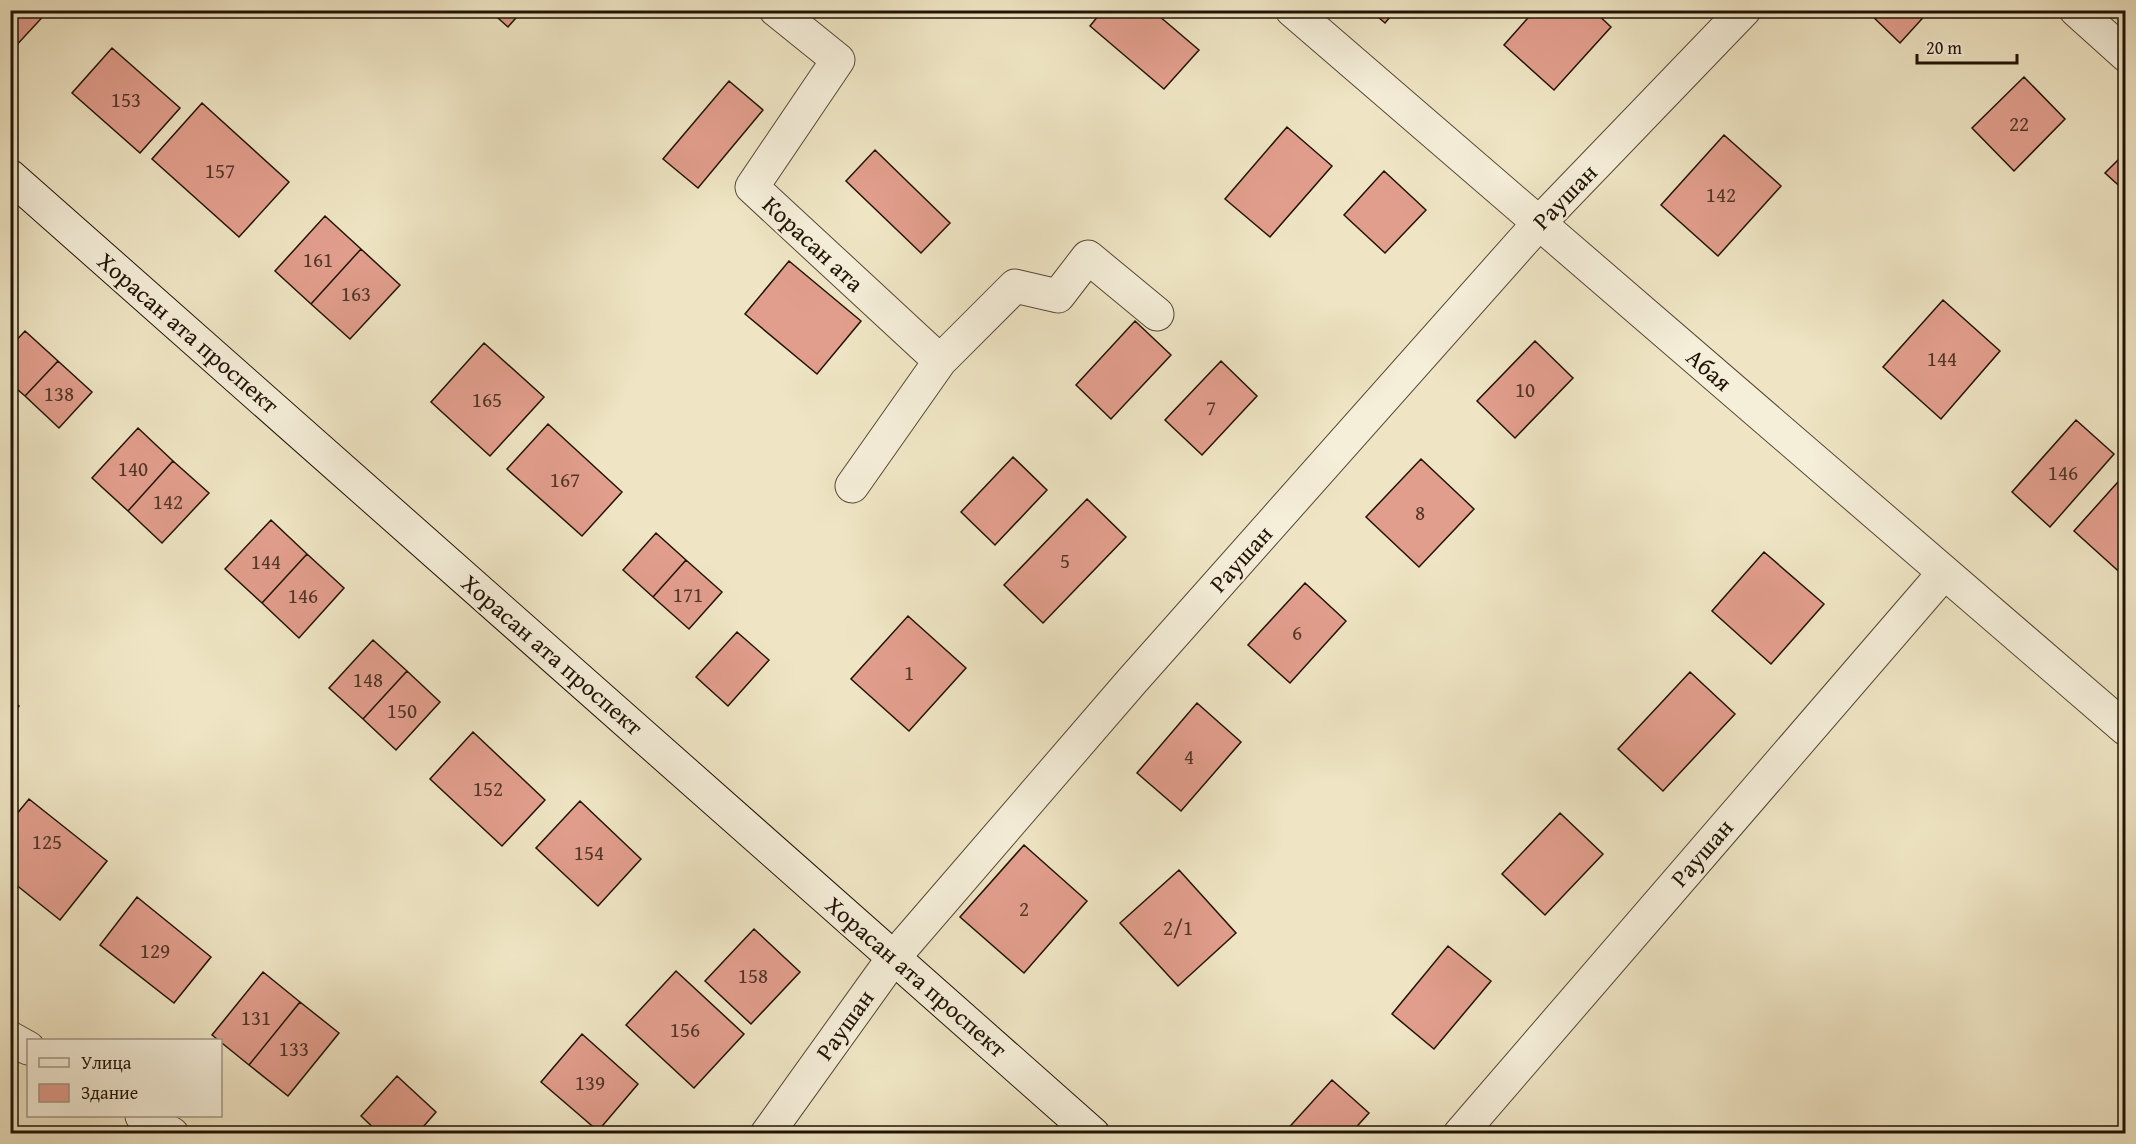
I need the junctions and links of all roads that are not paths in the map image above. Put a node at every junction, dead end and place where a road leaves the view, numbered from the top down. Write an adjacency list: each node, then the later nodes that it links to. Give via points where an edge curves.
1 (776, 10): 9 (street, Корасан ата, via 838,60 752,187)
2 (1292, 10): 7 (street, Абая)
3 (1744, 10): 7 (street, Раушан)
4 (2076, 10): 5 (street)
5 (2126, 55)
6 (10, 176): 13 (street, Хорасан ата проспект)
7 (1539, 223): 11 (street, Абая); 13 (street, Раушан, via 1132,681)
8 (1157, 314): 9 (street, via 1088,257 1058,296 1015,285)
9 (940, 361): 10 (street)
10 (852, 486)
11 (1944, 573): 12 (street, Абая); 20 (street, Раушан)
12 (2126, 729)
13 (894, 957): 18 (street, Раушан); 19 (street, Хорасан ата проспект)
14 (10, 1038): 15 (street)
15 (27, 1047)
16 (144, 1117): 17 (street)
17 (172, 1134)
18 (767, 1134)
19 (1093, 1134)
20 (1460, 1134)

